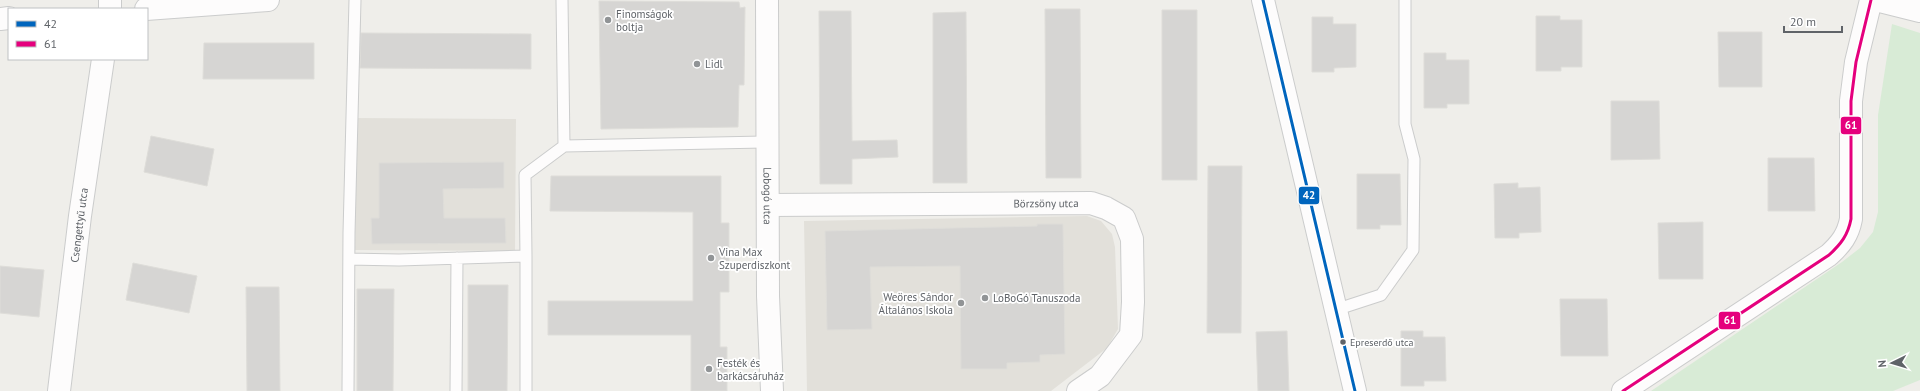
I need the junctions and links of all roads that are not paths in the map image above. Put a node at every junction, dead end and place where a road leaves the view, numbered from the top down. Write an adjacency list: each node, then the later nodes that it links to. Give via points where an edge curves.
1 (268, 0): 9 (street)
2 (356, 0): 17 (lane)
3 (562, 0): 13 (lane)
4 (767, 0): 12 (street, Lobogó utca)
5 (1264, 0): 18 (street)
6 (1405, 0): 18 (lane, via 1405,124 1414,159 1413,250 1381,295)
7 (1871, 0): 26 (street, via 1856,62 1851,101 1851,219 1848,232 1840,245 1829,255)
8 (1876, 0): 10 (street)
9 (148, 9)
10 (1920, 11)
11 (103, 60): 19 (street, Csengettyű utca, via 80,216)
12 (768, 142): 13 (lane); 14 (street, Lobogó utca)
13 (564, 146): 15 (lane, via 525,175)
14 (768, 205): 23 (street, Lobogó utca); 24 (street, Börzsöny utca, via 1091,203 1124,218 1132,239 1134,302 1131,335 1100,376)
15 (526, 256): 16 (lane); 22 (lane)
16 (457, 258): 17 (lane); 21 (lane)
17 (349, 259): 20 (lane)
18 (1335, 310): 25 (street)
19 (59, 391)
20 (348, 391)
21 (456, 391)
22 (526, 391)
23 (772, 391)
24 (1078, 391)
25 (1355, 391)
26 (1623, 391)

